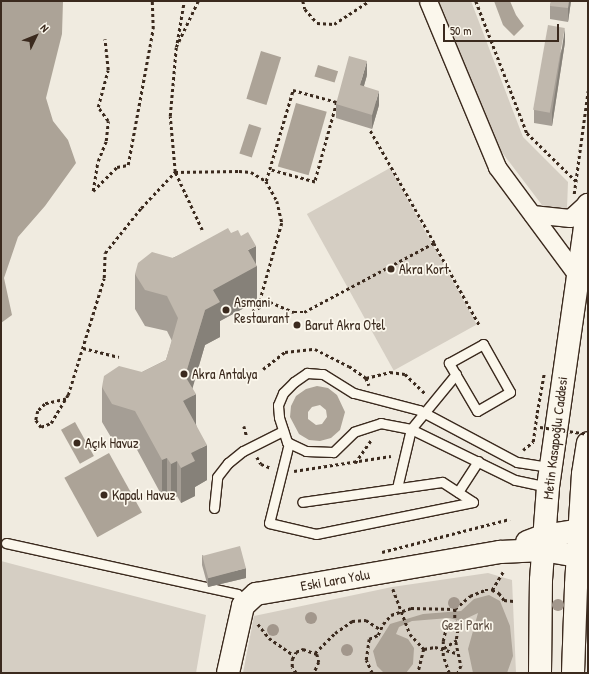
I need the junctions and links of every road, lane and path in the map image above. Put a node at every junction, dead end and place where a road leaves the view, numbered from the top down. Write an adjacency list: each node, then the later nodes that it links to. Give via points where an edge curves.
1 (152, 1): 8 (path, via 153,30 128,165 117,167 92,191 98,162 106,141 108,121 98,107 108,70)
2 (184, 1): 9 (path)
3 (198, 1): 9 (path)
4 (303, 1): 5 (path, via 305,10 317,23 334,24)
5 (369, 1)
6 (428, 1): 16 (street, via 497,167)
7 (476, 1): 14 (path, via 527,133)
8 (105, 40)
9 (176, 47): 12 (path, via 170,116)
10 (370, 131): 18 (path)
11 (271, 170): 11 (path, via 293,90 337,102 315,182); 13 (path)
12 (175, 172): 13 (path, via 251,172); 17 (path); 23 (path, via 141,208 105,253 104,278)
13 (266, 181): 20 (path, via 277,201 282,223)
14 (576, 181)
15 (588, 203): 16 (street, via 570,218); 19 (main road, Metin Kasapoğlu Caddesi)
16 (532, 214): 19 (street)
17 (202, 230)
18 (434, 243): 20 (path, via 304,312 294,312 270,302); 22 (path)
19 (577, 275): 35 (main road, Metin Kasapoğlu Caddesi)
20 (258, 308): 21 (path)
21 (252, 311)
22 (480, 326)
23 (83, 348): 24 (path); 26 (path)
24 (119, 358)
25 (456, 374): 25 (lane, via 449,363 483,344 510,392 477,411); 27 (lane)
26 (66, 399): 26 (path, via 51,423 41,427 36,420 38,411 45,404)
27 (425, 413): 29 (lane); 30 (lane, via 354,393 323,374 307,373 283,393 278,405); 35 (lane)
28 (540, 427): 31 (path, bridge)
29 (411, 429): 32 (lane, via 381,423 354,432 333,452 306,451); 34 (lane); 36 (lane)
30 (283, 431): 32 (lane); 39 (lane, via 243,451 228,463 217,477)
31 (588, 434)
32 (289, 443): 37 (lane, via 269,523 316,534 473,502)
33 (588, 443): 40 (main road, via 583,474)
34 (478, 461): 35 (lane, via 515,480); 37 (lane)
35 (549, 477): 42 (main road, Metin Kasapoğlu Caddesi)
36 (397, 488): 37 (lane, via 442,482); 38 (lane)
37 (458, 492)
38 (302, 502)
39 (214, 508)
40 (584, 530): 42 (main road, Eski Lara Yolu); 43 (main road)
41 (6, 543): 49 (lane, via 237,594)
42 (543, 543): 43 (main road); 44 (main road, Eski Lara Yolu); 66 (main road, Metin Kasapoğlu Caddesi)
43 (583, 556): 67 (main road)
44 (502, 561): 45 (main road, Eski Lara Yolu); 46 (path)
45 (389, 571): 49 (main road, Eski Lara Yolu, via 256,594); 50 (path)
46 (492, 590): 47 (path, via 499,593 504,600); 48 (path, via 470,596)
47 (514, 601)
48 (455, 609): 50 (path, via 422,607 411,608); 51 (path)
49 (248, 612): 58 (path, via 270,638); 60 (main road)
50 (401, 613): 52 (path, via 391,616); 54 (path, via 410,634)
51 (455, 621): 53 (path, via 459,624); 55 (path, via 444,634)
52 (380, 629): 56 (path, via 366,620 352,621 335,633); 62 (path, via 378,635 369,639 366,660)
53 (457, 640): 55 (path); 57 (path)
54 (424, 649): 55 (path); 63 (path)
55 (444, 649): 57 (path); 64 (path, via 443,656)
56 (316, 653): 58 (path, via 303,649); 59 (path, via 319,662)
57 (456, 653): 65 (path, via 461,666)
58 (293, 655): 61 (path, via 291,663)
59 (316, 672)
60 (228, 673)
61 (296, 673)
62 (372, 673)
63 (418, 673)
64 (449, 673)
65 (458, 673)
66 (540, 673)
67 (573, 673)

